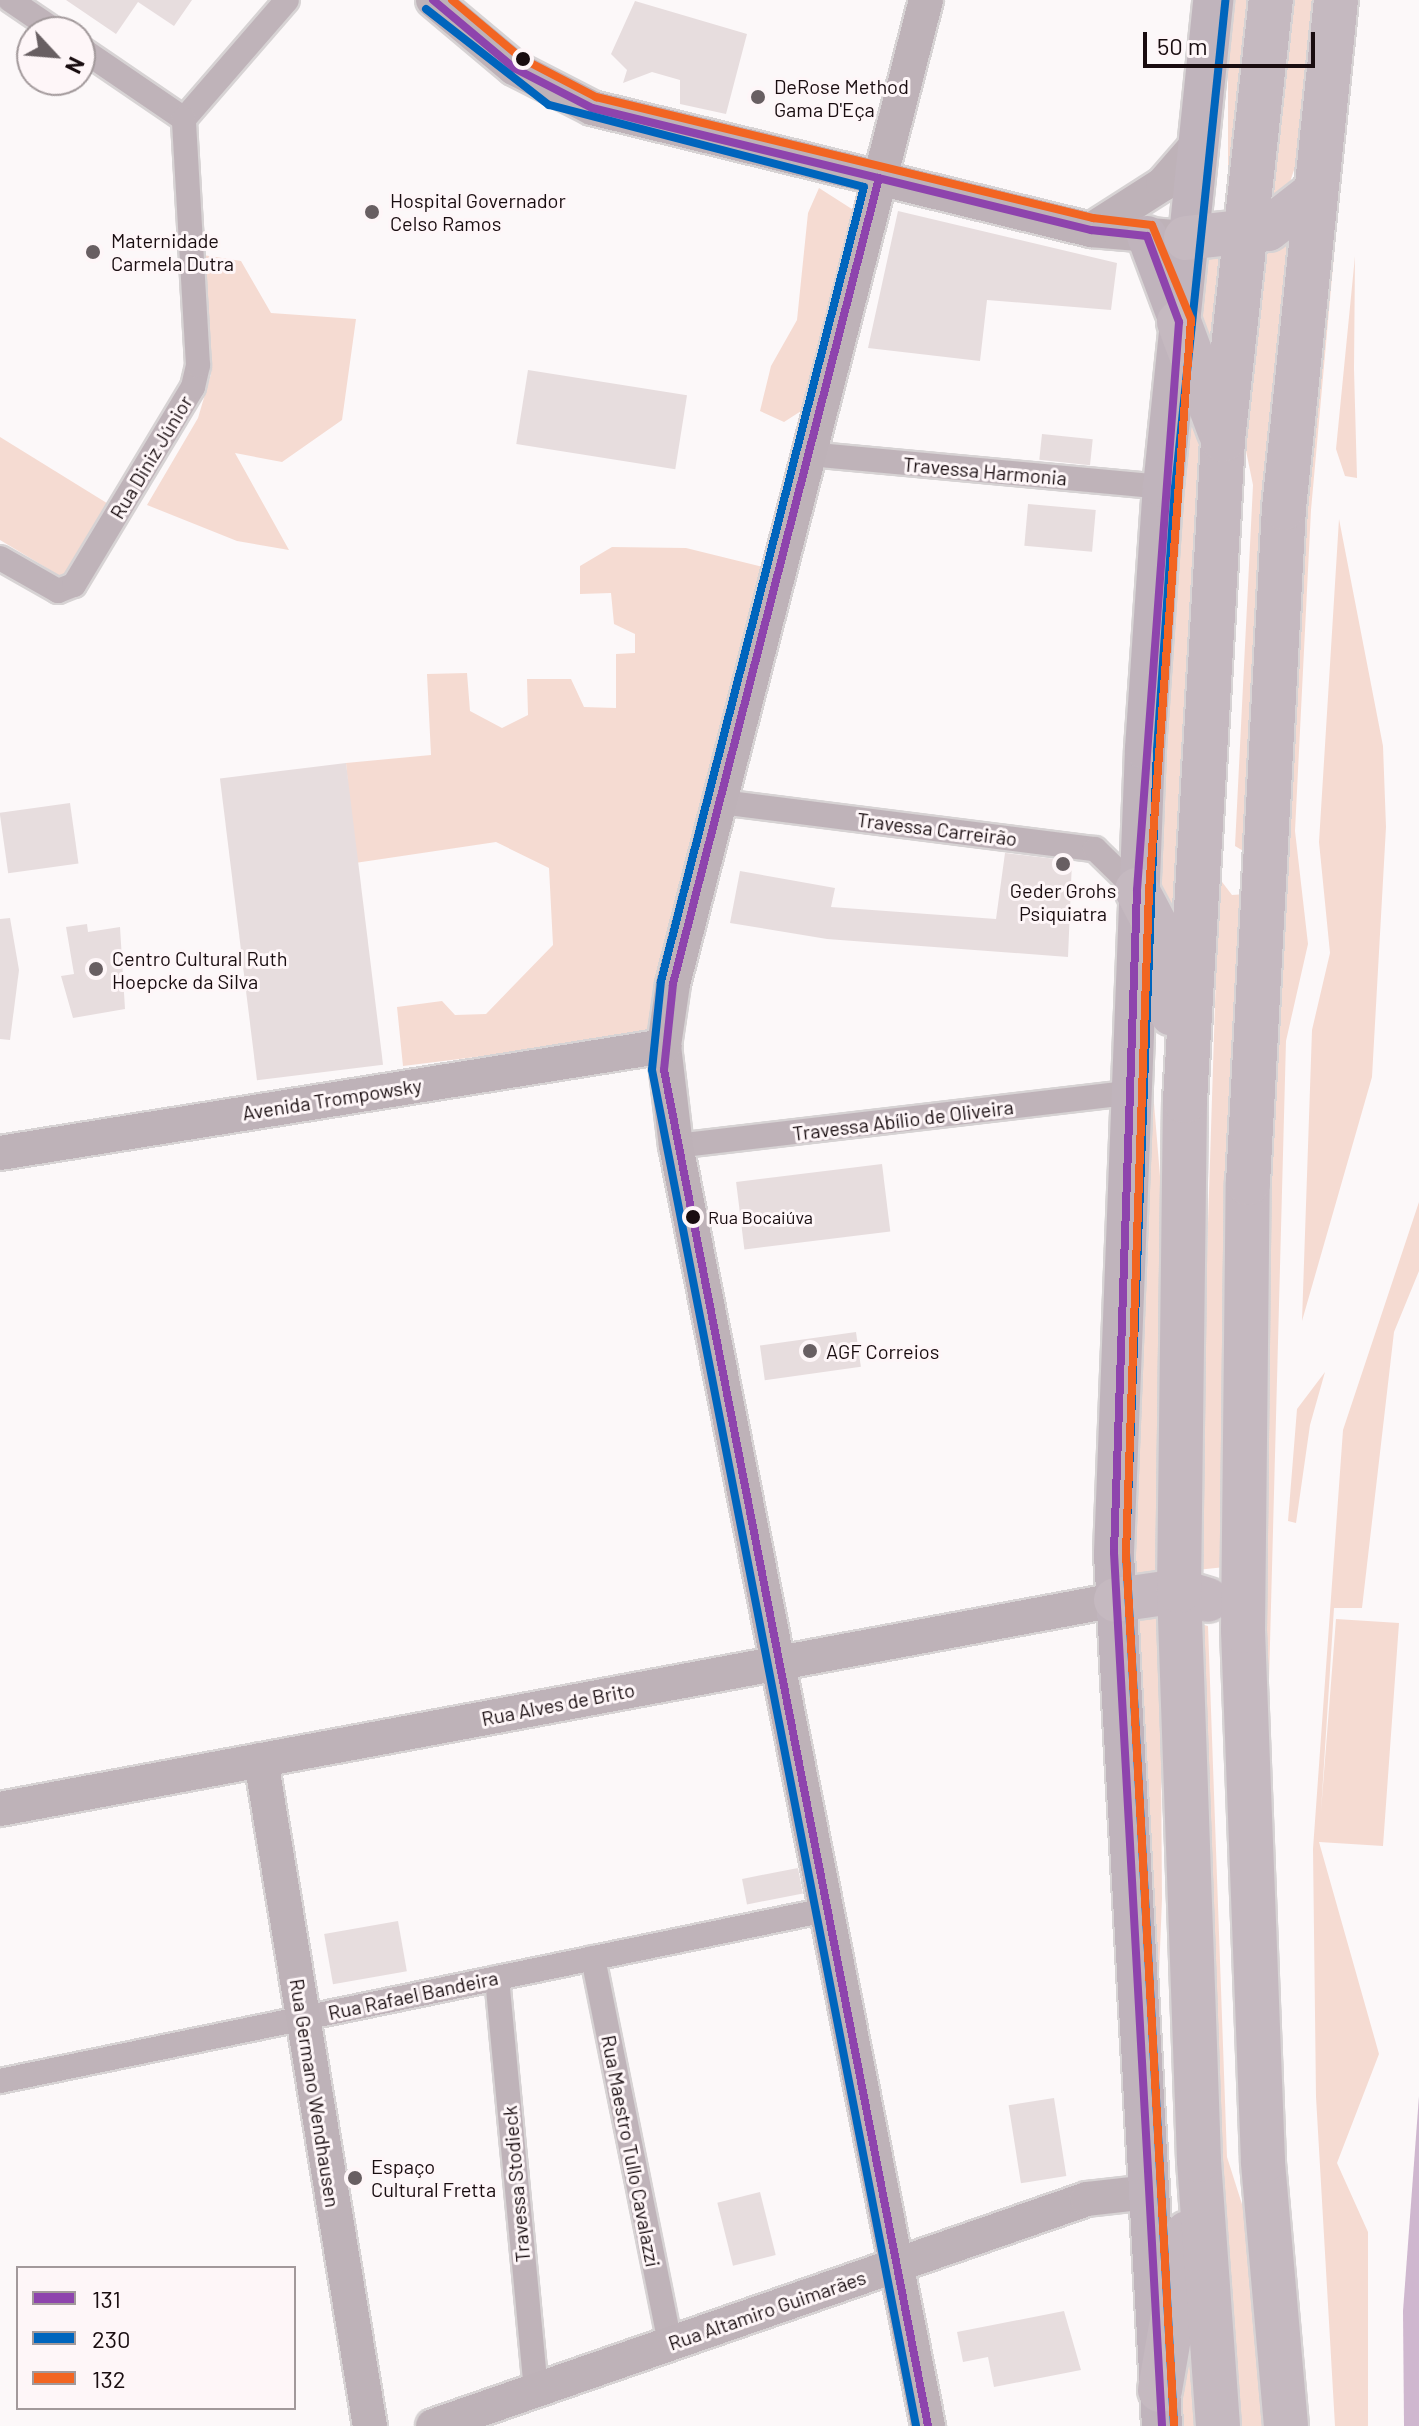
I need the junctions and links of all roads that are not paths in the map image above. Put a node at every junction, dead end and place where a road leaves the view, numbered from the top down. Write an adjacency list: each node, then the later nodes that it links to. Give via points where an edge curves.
1 (10, 0): 8 (street)
2 (287, 0): 10 (street)
3 (433, 0): 12 (main road, via 553,94)
4 (926, 0): 12 (main road)
5 (1213, 0): 11 (main road)
6 (1271, 0): 15 (highway)
7 (1336, 0): 13 (highway)
8 (34, 16)
9 (96, 59): 10 (street)
10 (184, 119): 21 (street, Rua Diniz Júnior, via 197,376 66,591)
11 (1196, 146): 14 (main road, via 1163,184); 16 (main road)
12 (879, 178): 14 (main road); 19 (main road)
13 (1313, 194): 15 (highway, via 1292,215); 24 (highway, via 1284,508)
14 (1091, 230): 16 (main road)
15 (1244, 236): 16 (highway); 18 (highway)
16 (1166, 237): 17 (main road)
17 (1179, 322): 18 (highway); 20 (main road)
18 (1223, 440): 23 (highway)
19 (808, 454): 20 (street, Travessa Harmonia); 22 (main road)
20 (1163, 487): 25 (main road)
21 (0, 558)
22 (721, 802): 25 (street, Travessa Carreirão, via 1095,849); 26 (main road)
23 (1201, 808): 24 (highway, via 1230,868); 28 (highway)
24 (1264, 873): 33 (highway, via 1248,1183)
25 (1137, 890): 27 (main road); 28 (highway, via 1163,955)
26 (664, 1046): 29 (main road); 30 (main road, Avenida Trompowsky)
27 (1130, 1093): 29 (street, Travessa Abílio de Oliveira); 32 (main road)
28 (1185, 1101): 31 (highway)
29 (676, 1146): 34 (main road)
30 (0, 1153)
31 (1179, 1591): 32 (highway); 33 (highway, via 1207,1599); 42 (highway)
32 (1116, 1600): 34 (main road, Rua Alves de Brito); 43 (main road)
33 (1243, 1631): 52 (highway, via 1263,2161)
34 (777, 1662): 35 (main road, Rua Alves de Brito); 37 (main road)
35 (261, 1760): 36 (main road, Rua Alves de Brito); 40 (main road, Rua Germano Wendhausen)
36 (0, 1809)
37 (826, 1910): 38 (street, Rua Rafael Bandeira); 44 (main road)
38 (593, 1958): 39 (street, Rua Rafael Bandeira); 45 (street, Rua Maestro Tullo Cavalazzi)
39 (497, 1978): 40 (street, Rua Rafael Bandeira); 46 (street, Travessa Stodieck)
40 (302, 2018): 41 (street, Rua Rafael Bandeira); 48 (main road, Rua Germano Wendhausen)
41 (0, 2081)
42 (1199, 2160): 47 (highway); 51 (highway)
43 (1149, 2192): 44 (main road, Rua Altamiro Guimarães, via 1087,2199); 47 (main road)
44 (896, 2267): 45 (main road, Rua Altamiro Guimarães); 50 (main road)
45 (670, 2343): 46 (main road, Rua Altamiro Guimarães)
46 (536, 2389): 49 (main road, Rua Altamiro Guimarães)
47 (1161, 2408)
48 (370, 2426)
49 (433, 2426)
50 (928, 2426)
51 (1218, 2426)
52 (1286, 2426)

